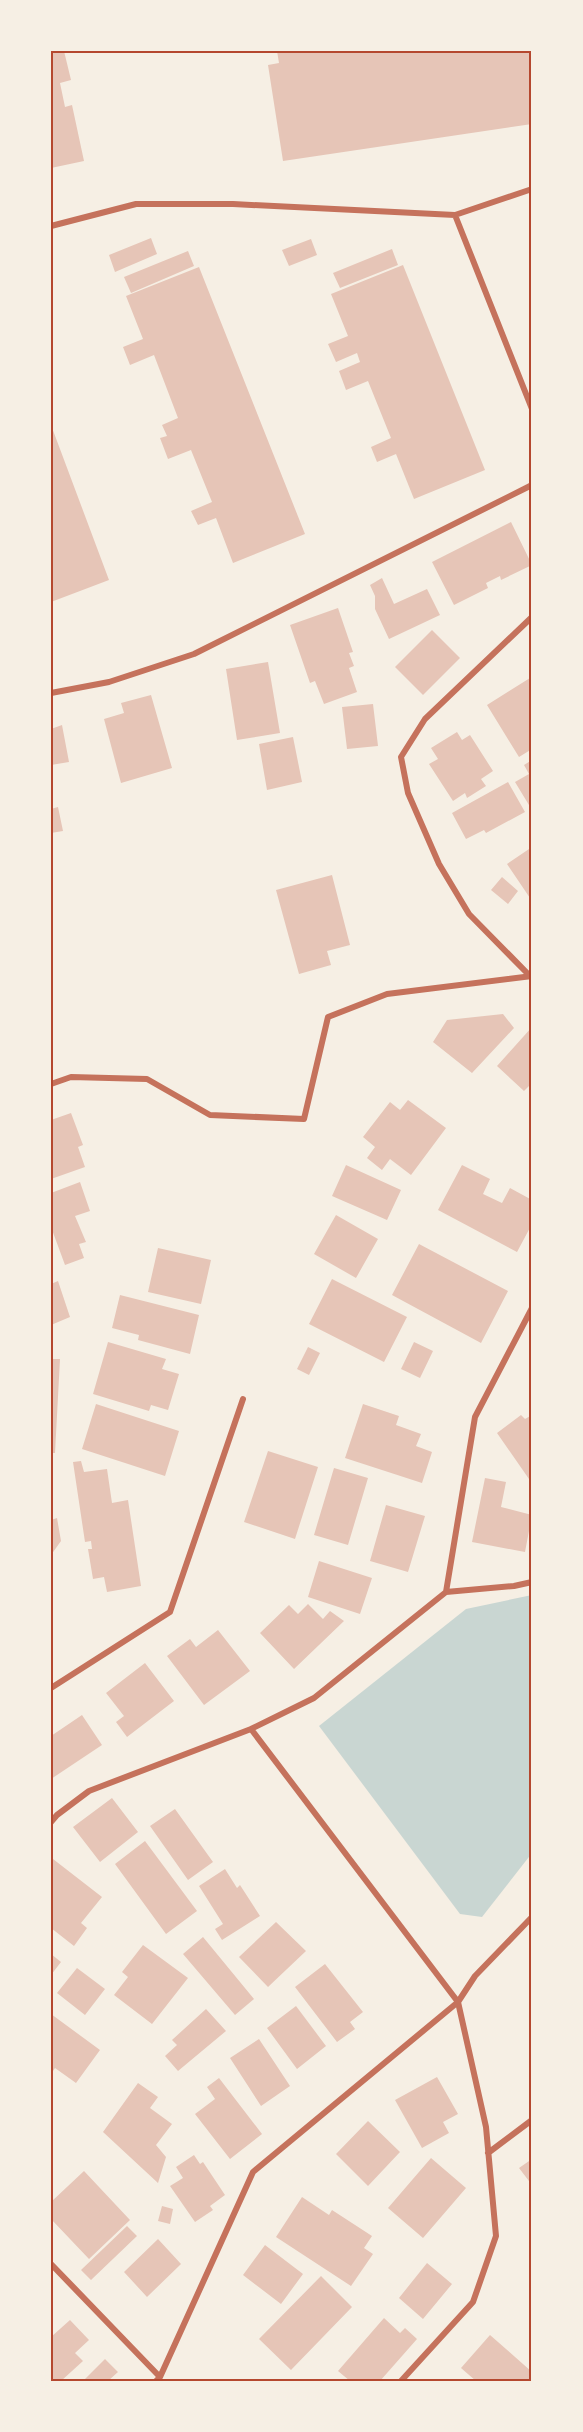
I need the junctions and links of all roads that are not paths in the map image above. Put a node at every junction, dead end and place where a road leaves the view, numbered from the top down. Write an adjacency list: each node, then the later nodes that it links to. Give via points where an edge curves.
1 (532, 189): 2 (street)
2 (455, 215): 3 (street, via 233,204 136,204); 4 (street)
3 (51, 226)
4 (532, 409)
5 (532, 485): 7 (street, via 194,654 109,682)
6 (532, 616): 8 (street, via 425,719 401,757 408,793 439,864 470,914)
7 (51, 693)
8 (531, 976): 9 (street, via 387,994 328,1017 304,1119 210,1115 147,1079 71,1077)
9 (51, 1084)
10 (532, 1308): 13 (street, via 475,1417)
11 (243, 1399): 14 (street, via 170,1612)
12 (532, 1582): 13 (street)
13 (446, 1592): 15 (street, via 314,1698)
14 (51, 1688)
15 (251, 1729): 16 (street, via 89,1791); 18 (street)
16 (51, 1822)
17 (532, 1917): 18 (street, via 475,1976)
18 (458, 2002): 20 (street, via 486,2127); 22 (street, via 253,2172)
19 (532, 2120): 20 (street)
20 (488, 2153): 23 (street, via 496,2236 472,2302)
21 (51, 2264): 22 (street)
22 (158, 2379)
23 (401, 2381)

